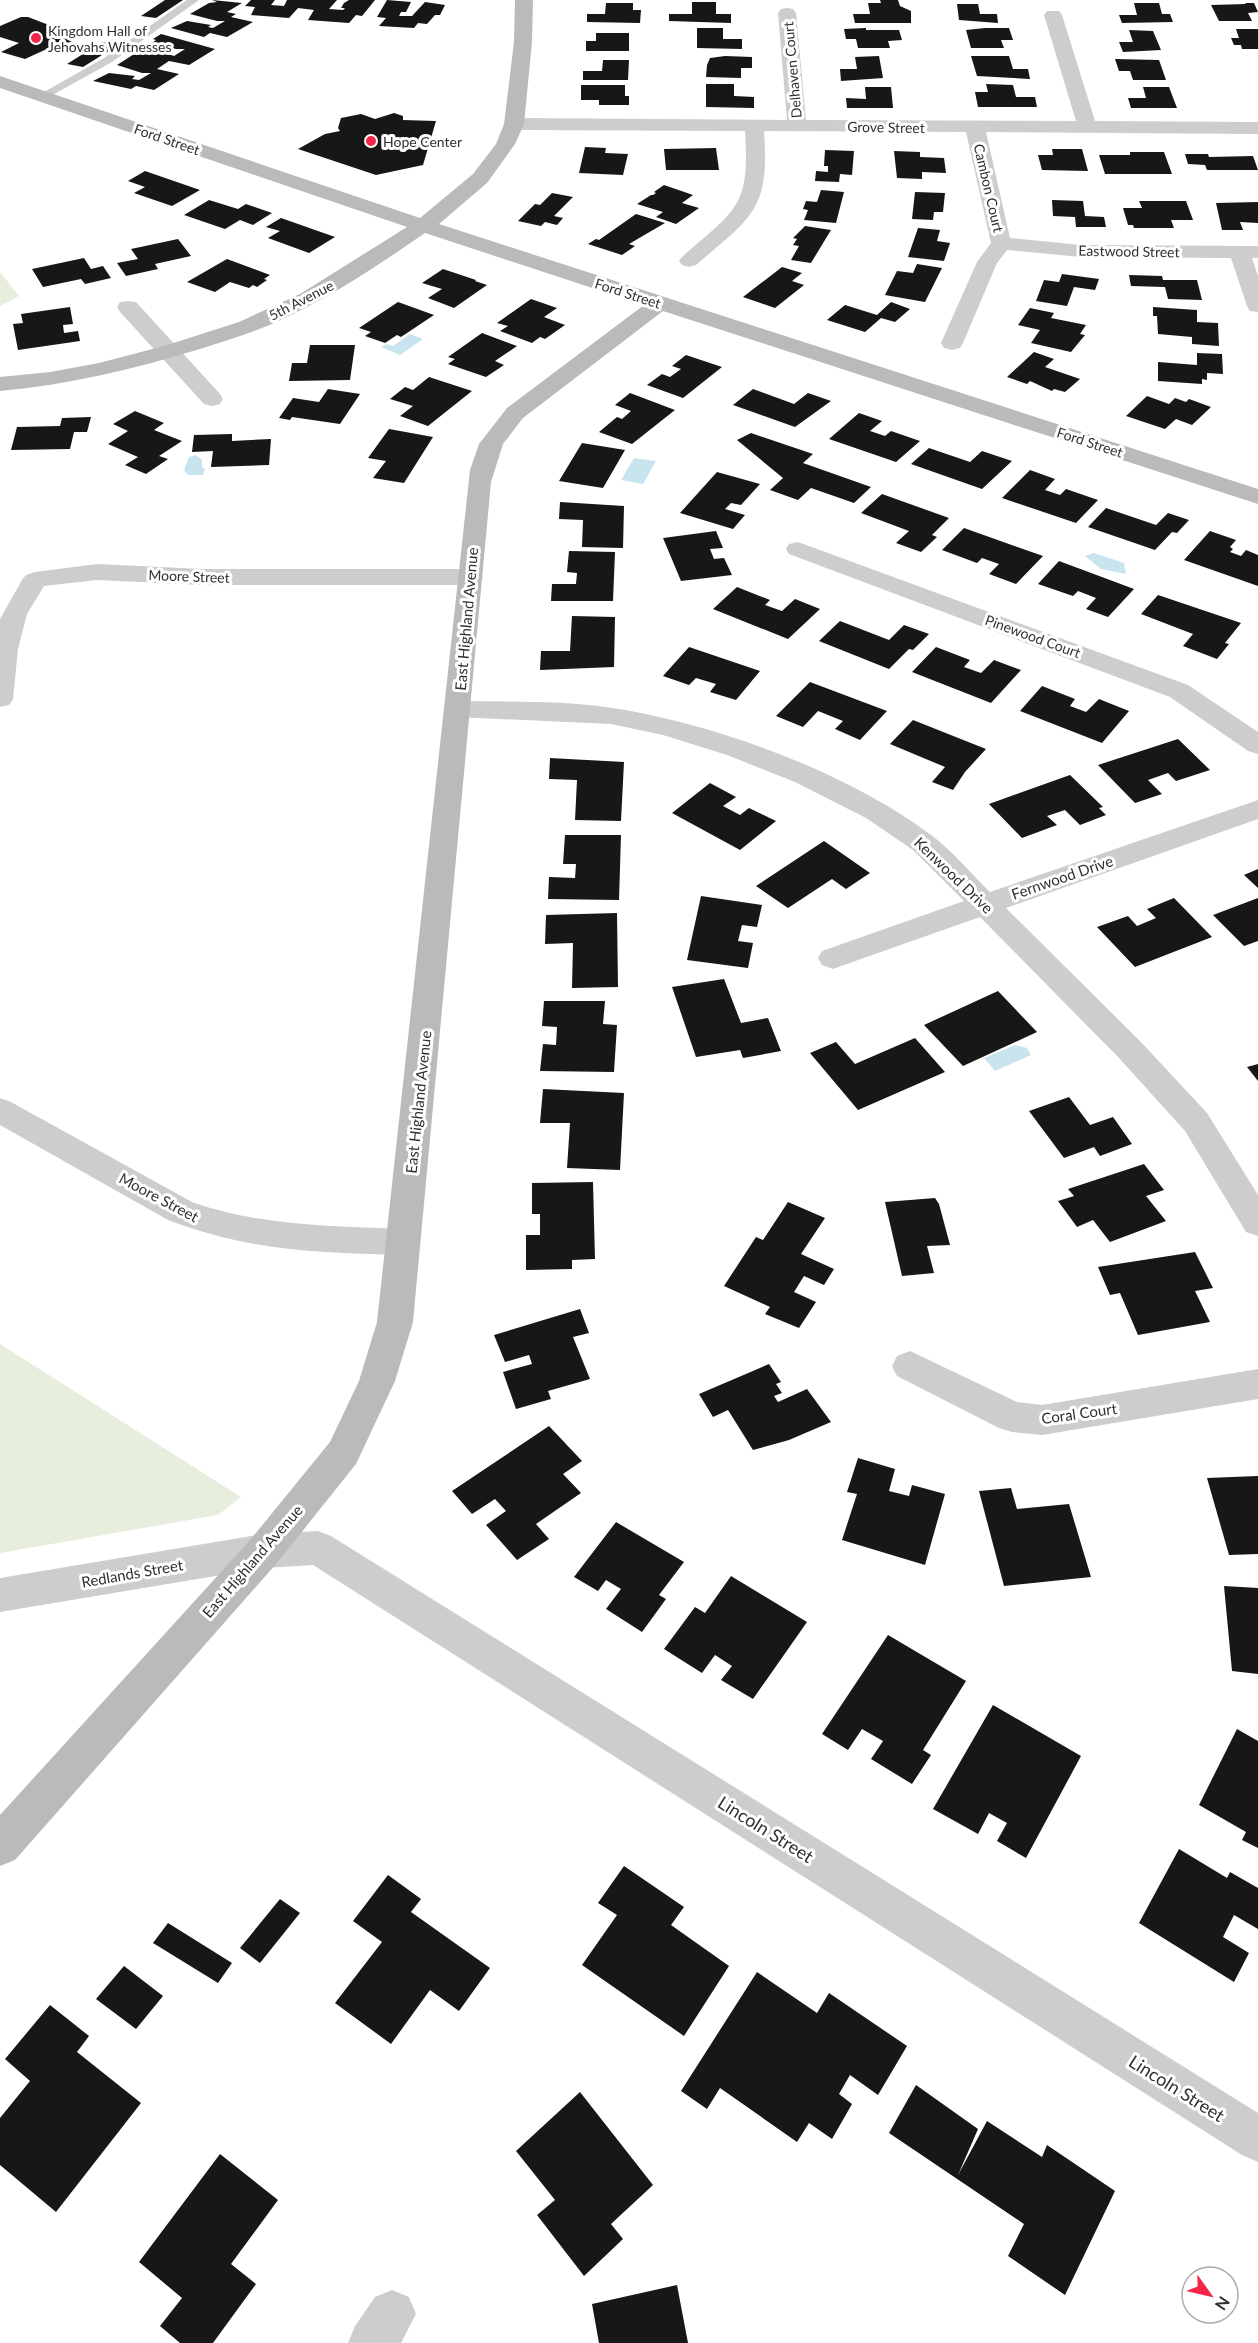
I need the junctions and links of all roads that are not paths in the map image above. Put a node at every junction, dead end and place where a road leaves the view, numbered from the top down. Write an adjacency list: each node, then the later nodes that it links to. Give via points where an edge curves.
1 (194, 0): 6 (lane, via 108,60)
2 (525, 0): 7 (main road)
3 (787, 13): 9 (street, Delhaven Court)
4 (1053, 15): 11 (street)
5 (0, 82): 6 (main road, Ford Street)
6 (43, 96): 13 (main road, Ford Street)
7 (514, 124): 8 (street, Grove Street); 13 (main road, via 501,153 486,172 469,191)
8 (754, 126): 9 (street, Grove Street); 16 (street, via 754,190 740,215)
9 (797, 126): 10 (street, Grove Street)
10 (975, 128): 11 (street, Grove Street); 14 (street, Cambon Court)
11 (1087, 128): 12 (street, Grove Street)
12 (1258, 128)
13 (423, 226): 17 (main road, Ford Street); 21 (main road, 5th Avenue, via 275,315)
14 (1001, 243): 15 (street, Eastwood Street, via 1081,251); 20 (street, Cambon Court, via 987,262)
15 (1249, 252): 19 (street)
16 (689, 261)
17 (659, 304): 24 (main road, Ford Street); 26 (main road, East Highland Avenue, via 515,413 499,431 484,454)
18 (128, 306): 21 (street)
19 (1258, 306)
20 (952, 343)
21 (168, 352): 22 (main road, 5th Avenue, via 93,371); 23 (street)
22 (0, 384)
23 (212, 399)
24 (1258, 497)
25 (798, 549): 29 (street, Pinewood Court, via 1179,691)
26 (470, 577): 27 (street, Moore Street, via 202,577 97,572 34,580 14,614 5,649); 28 (main road, East Highland Avenue)
27 (0, 699)
28 (458, 709): 31 (street, Kenwood Drive, via 611,716 668,727 737,749 805,776 876,811 923,843); 35 (main road, East Highland Avenue)
29 (1258, 745)
30 (1258, 809): 31 (street, Fernwood Drive)
31 (986, 904): 32 (street, Fernwood Drive); 34 (street, Kenwood Drive, via 1196,1122)
32 (833, 958)
33 (0, 1110): 35 (street, Moore Street, via 204,1221 262,1236)
34 (1258, 1223)
35 (404, 1242): 38 (main road, East Highland Avenue, via 395,1322 377,1381 343,1453)
36 (910, 1366): 37 (street, Coral Court, via 1012,1417 1042,1420)
37 (1258, 1384)
38 (264, 1551): 39 (street, Redlands Street); 40 (main road, East Highland Avenue); 41 (street, Lincoln Street, via 318,1548)
39 (0, 1595)
40 (0, 1845)
41 (1258, 2139)

